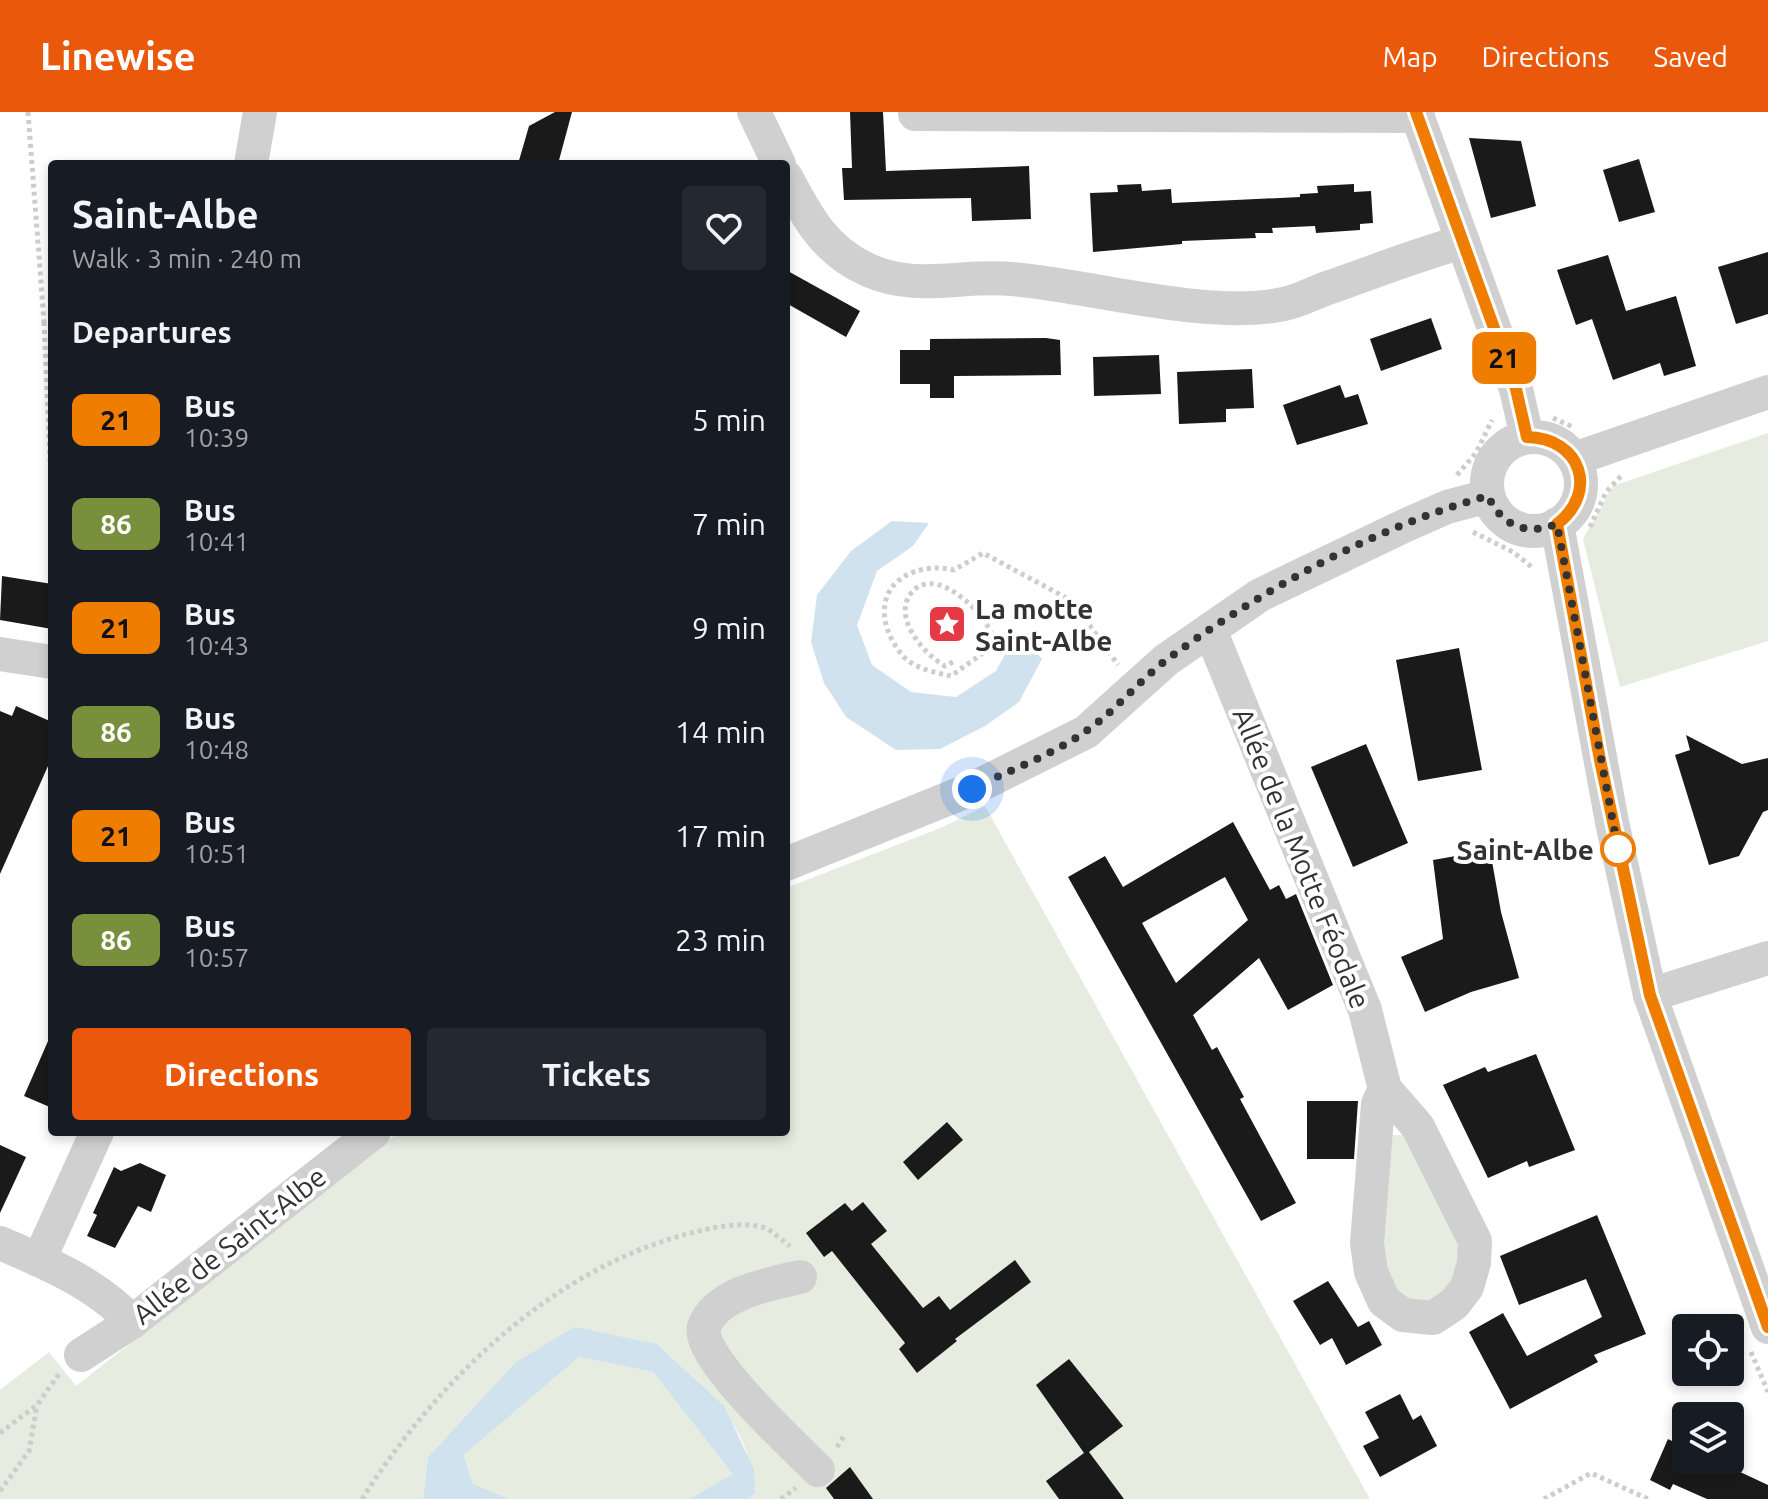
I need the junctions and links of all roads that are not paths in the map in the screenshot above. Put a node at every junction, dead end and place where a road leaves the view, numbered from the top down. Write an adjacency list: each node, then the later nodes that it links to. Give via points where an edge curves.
1 (260, 112): 6 (street)
2 (754, 112): 7 (street)
3 (1057, 113): 4 (street); 5 (street)
4 (915, 114)
5 (1417, 114): 9 (street)
6 (252, 160)
7 (777, 160)
8 (790, 185): 9 (street, via 811,225 838,254 901,281 940,284 1008,278 1252,308 1287,303)
9 (1463, 242): 11 (street, via 1516,389)
10 (1768, 392): 12 (street)
11 (1527, 437): 12 (street, via 1554,441); 13 (street, via 1512,442 1491,465)
12 (1574, 459): 14 (street, via 1580,488 1577,503)
13 (1488, 496): 14 (street, via 1494,509 1516,527); 15 (street, via 1447,507 1260,595)
14 (1557, 524): 20 (street)
15 (1210, 630): 18 (street, via 1166,660 1086,732 972,789); 21 (street, Allée de la Motte Féodale, via 1365,1010)
16 (0, 654): 17 (street)
17 (48, 661)
18 (790, 862)
19 (1768, 958): 20 (street)
20 (1650, 995): 28 (street)
21 (1385, 1089): 21 (street, Allée de la Motte Féodale, via 1378,1104 1367,1243 1371,1272 1384,1301 1403,1315 1433,1318 1467,1287 1475,1241 1418,1127)
22 (95, 1136): 25 (street)
23 (369, 1136): 27 (street, Allée de Saint-Albe)
24 (0, 1243): 25 (street)
25 (39, 1260): 27 (street, via 113,1302)
26 (795, 1262): 30 (street, via 714,1312 703,1338 718,1365)
27 (132, 1322): 29 (street, Allée de Saint-Albe)
28 (1768, 1327)
29 (81, 1355)
30 (818, 1470)

